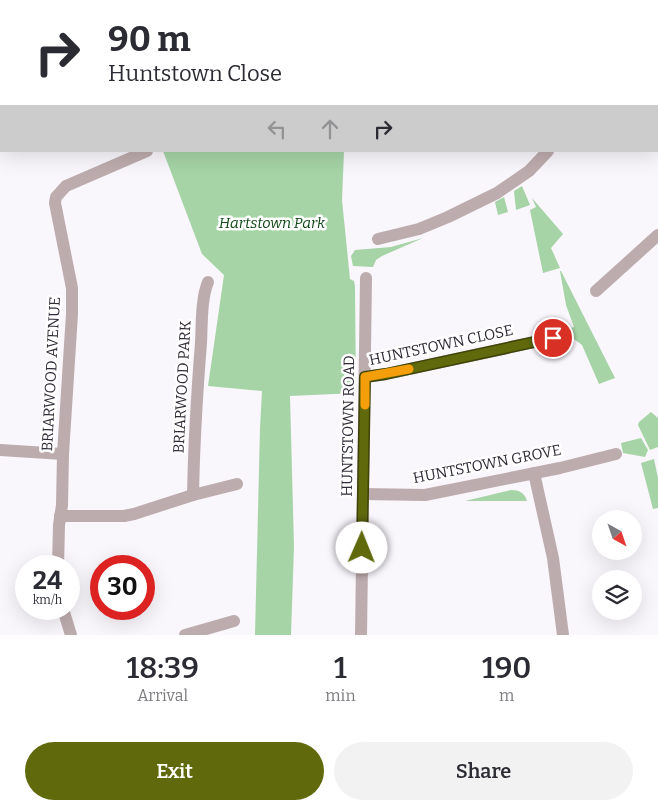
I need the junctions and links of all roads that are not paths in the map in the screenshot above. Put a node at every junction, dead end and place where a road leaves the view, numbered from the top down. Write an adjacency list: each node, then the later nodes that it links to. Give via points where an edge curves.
1 (144, 152): 11 (street, BRIARWOOD AVENUE, via 66,186 56,197 72,295)
2 (547, 152): 4 (street, via 529,171 497,193 419,229)
3 (658, 235): 7 (street)
4 (378, 239)
5 (366, 278): 9 (street, HUNTSTOWN ROAD)
6 (208, 282): 16 (street, BRIARWOOD PARK, via 204,294)
7 (596, 291)
8 (553, 338): 9 (street, HUNTSTOWN CLOSE)
9 (365, 377): 15 (street, HUNTSTOWN ROAD)
10 (0, 450): 11 (street)
11 (63, 454): 17 (street, BRIARWOOD AVENUE)
12 (616, 454): 13 (street, HUNTSTOWN GROVE)
13 (534, 472): 15 (street, HUNTSTOWN GROVE, via 425,495); 24 (street, via 553,558)
14 (237, 484): 16 (street)
15 (362, 494): 23 (street, HUNTSTOWN ROAD)
16 (193, 495): 17 (street, via 124,516)
17 (60, 516): 18 (street, BRIARWOOD AVENUE)
18 (58, 555)
19 (66, 620): 21 (street)
20 (234, 621): 22 (street)
21 (71, 635)
22 (184, 635)
23 (361, 635)
24 (563, 635)

